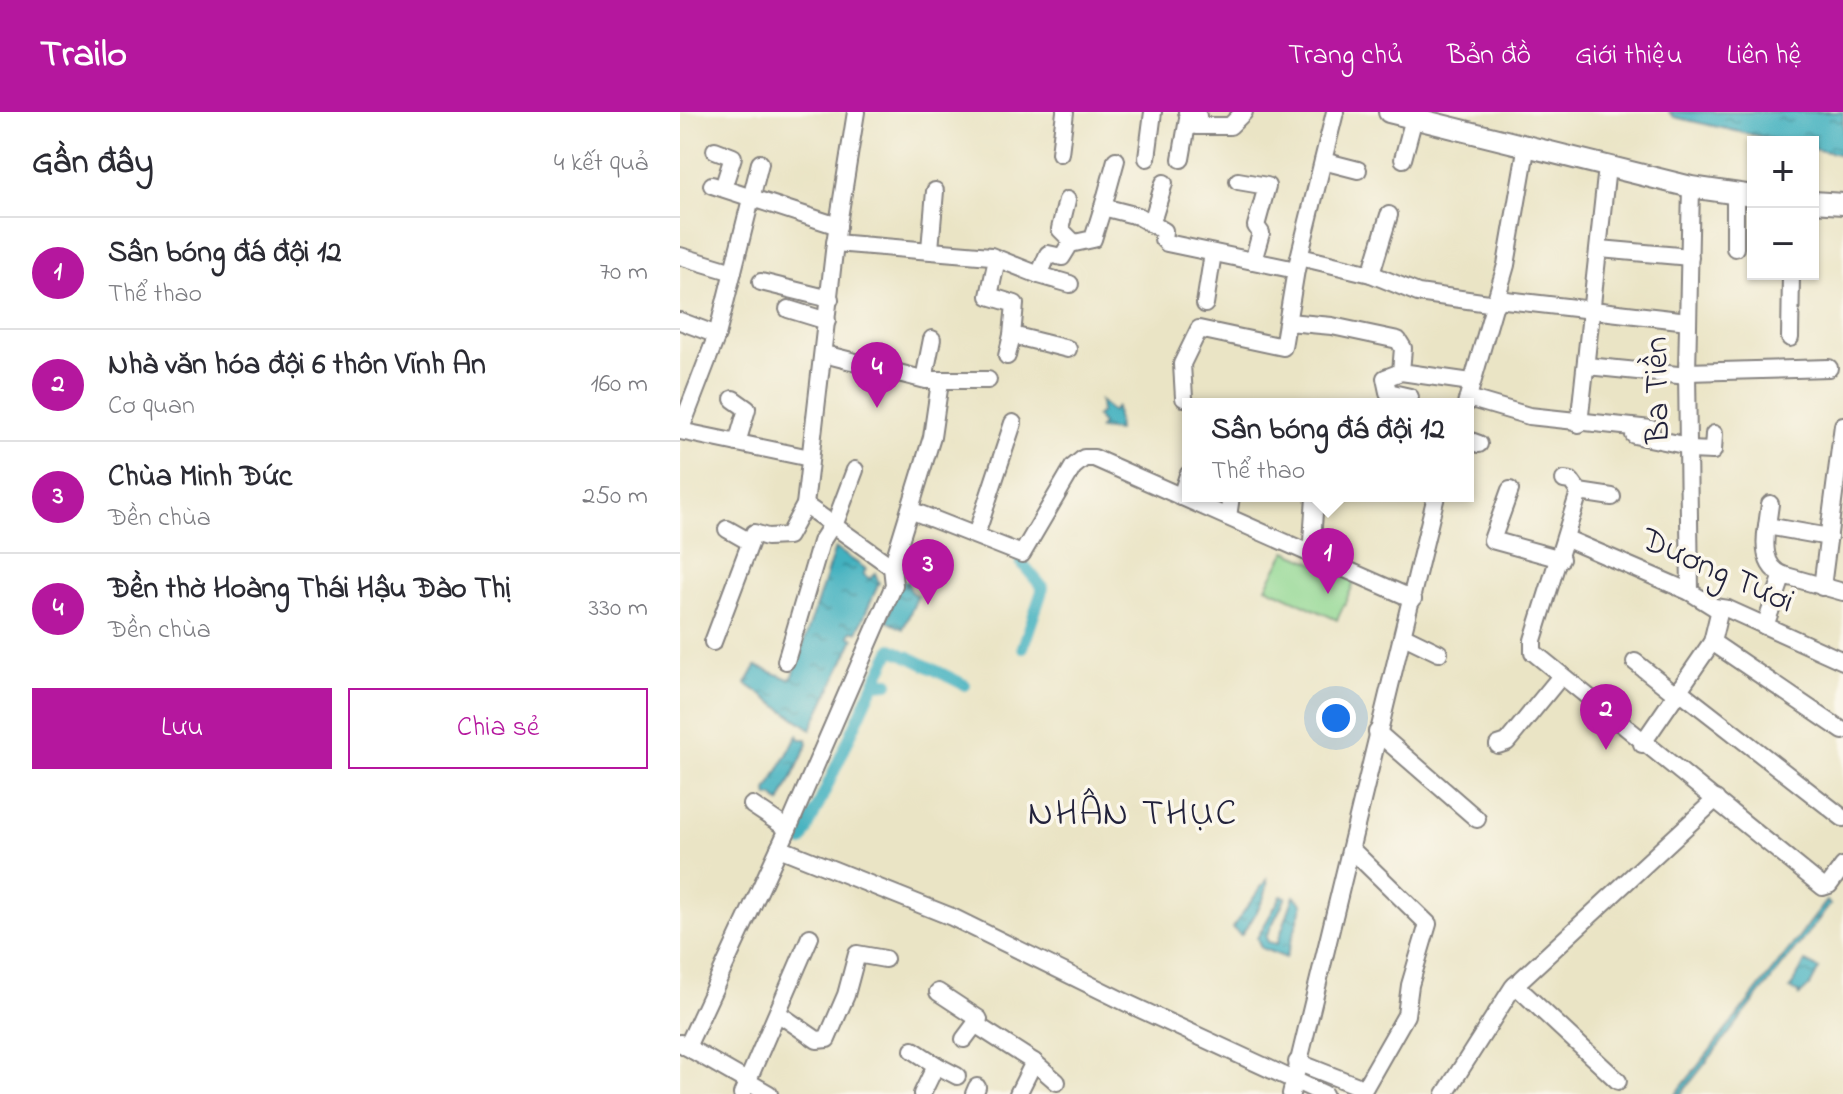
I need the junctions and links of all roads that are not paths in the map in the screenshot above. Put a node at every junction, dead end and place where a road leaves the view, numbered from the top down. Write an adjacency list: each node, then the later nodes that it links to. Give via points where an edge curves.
1 (856, 112): 32 (street)
2 (1065, 112): 11 (street)
3 (1153, 112): 12 (street)
4 (1244, 112): 7 (street, via 1230,126 1196,126 1198,116)
5 (1335, 112): 16 (street)
6 (1389, 112): 8 (main road)
7 (1188, 113): 13 (street)
8 (1414, 118): 9 (main road); 14 (street)
9 (1527, 144): 18 (main road); 50 (street)
10 (715, 150): 25 (street, via 733,157 718,186)
11 (1060, 153)
12 (1147, 158)
13 (1181, 159)
14 (1403, 159)
15 (1116, 160): 29 (street)
16 (1323, 161): 19 (street); 42 (street)
17 (760, 163): 25 (street)
18 (1607, 167): 22 (main road); 36 (street)
19 (1358, 170)
20 (1238, 181): 41 (street, via 1267,186)
21 (1164, 183): 31 (street)
22 (1691, 187): 24 (main road); 39 (street, Ba Tiền)
23 (935, 191): 35 (street)
24 (1744, 196): 34 (street)
25 (753, 198): 32 (street); 43 (street)
26 (1067, 200): 33 (street, via 1060,229)
27 (1819, 202): 28 (main road)
28 (1843, 204)
29 (1103, 207): 31 (street); 33 (street, via 1093,239)
30 (1389, 215): 44 (street)
31 (1152, 222): 37 (street, via 1164,231 1167,243)
32 (836, 234): 35 (street); 49 (street)
33 (1073, 242): 45 (street, via 1062,257 1048,254)
34 (1735, 248)
35 (930, 249): 40 (street)
36 (1600, 249): 39 (street); 53 (street)
37 (1213, 253): 41 (street); 51 (street)
38 (680, 256): 43 (street)
39 (1690, 257): 56 (street, Ba Tiền)
40 (997, 259): 45 (street); 59 (street, via 989,296 1015,304)
41 (1253, 261): 42 (street)
42 (1298, 264): 44 (street); 57 (street)
43 (733, 272): 58 (street)
44 (1371, 274): 50 (street, via 1418,293)
45 (1039, 275): 48 (street)
46 (1791, 280): 60 (street)
47 (761, 282): 49 (street)
48 (1070, 284)
49 (830, 299): 55 (street)
50 (1497, 302): 53 (street); 73 (street)
51 (1205, 304)
52 (788, 309): 55 (street)
53 (1591, 312): 56 (street); 66 (street)
54 (680, 321): 58 (street)
55 (827, 321): 64 (street)
56 (1688, 321): 70 (street, Ba Tiền)
57 (1288, 322): 69 (street, via 1398,340 1403,348); 75 (street, via 1283,347 1199,329 1182,364)
58 (717, 335): 83 (street, via 680,431)
59 (1012, 335): 62 (street); 65 (street)
60 (1790, 338)
61 (932, 339): 71 (street)
62 (1068, 349)
63 (883, 350): 67 (street)
64 (824, 354): 67 (street); 85 (street)
65 (1007, 356)
66 (1587, 366): 70 (street); 78 (street)
67 (879, 368): 71 (street)
68 (1829, 368): 70 (street)
69 (1401, 372): 73 (street); 74 (street, via 1385,378 1388,392)
70 (1688, 374): 84 (street, Ba Tiền)
71 (932, 380): 72 (street); 99 (street, via 932,437)
72 (988, 380)
73 (1468, 395): 78 (street, via 1514,413)
74 (1410, 397)
75 (1184, 398)
76 (733, 399): 83 (street, via 747,409)
77 (1013, 423): 104 (street)
78 (1579, 424): 80 (street)
79 (1843, 425): 105 (street)
80 (1651, 429)
81 (1601, 430): 84 (street)
82 (1714, 434): 84 (street, via 1713,451)
83 (737, 443): 85 (street)
84 (1689, 448): 113 (street, Ba Tiền)
85 (810, 458): 98 (street)
86 (855, 470): 101 (street)
87 (1564, 480): 89 (street)
88 (1510, 490): 109 (street, via 1492,540)
89 (1579, 492): 92 (street); 106 (street)
90 (1182, 494): 91 (street)
91 (1181, 497): 104 (street, via 1084,458 1073,467 1022,554)
92 (1612, 497)
93 (1193, 502): 100 (street)
94 (1230, 502): 100 (street)
95 (1315, 502): 108 (street)
96 (1435, 502): 115 (street)
97 (1770, 504): 102 (street)
98 (805, 505): 101 (street); 107 (street, via 788,536 754,533)
99 (910, 510): 104 (street); 110 (street)
100 (1228, 517): 108 (street)
101 (833, 526): 110 (street); 122 (street, via 821,542)
102 (1767, 526): 105 (street); 111 (street, via 1768,558)
103 (727, 529): 107 (street)
104 (976, 535)
105 (1829, 537): 112 (street)
106 (1567, 539): 109 (street); 113 (street, Dương Tươi)
107 (750, 542): 119 (street)
108 (1311, 557): 115 (street)
109 (1561, 559): 125 (street, via 1532,647)
110 (892, 567): 135 (street, via 894,585)
111 (1783, 575): 112 (street); 117 (street)
112 (1822, 587): 114 (street)
113 (1690, 592): 116 (street, Dương Tươi)
114 (1843, 592)
115 (1413, 599): 118 (street)
116 (1720, 609): 117 (street, Dương Tươi); 120 (street)
117 (1765, 626): 123 (street, Dương Tươi)
118 (1404, 636): 121 (street); 128 (street)
119 (713, 642)
120 (1712, 642): 126 (street); 127 (street)
121 (1439, 653)
122 (786, 661)
123 (1843, 661)
124 (1635, 662): 126 (street)
125 (1561, 676): 129 (street); 130 (street, via 1507,742)
126 (1679, 694): 129 (street); 133 (street)
127 (1843, 731)
128 (1377, 732): 134 (street); 137 (street)
129 (1642, 744): 131 (street)
130 (1498, 745)
131 (1716, 799): 138 (street, via 1823,887); 141 (street)
132 (752, 805): 135 (street)
133 (1843, 818)
134 (1477, 819)
135 (788, 829): 136 (street)
136 (779, 848): 146 (street); 155 (street, via 952,917)
137 (1351, 849): 149 (street); 156 (street, via 1428,924 1406,1015)
138 (1843, 866)
139 (810, 937): 143 (street)
140 (885, 959): 143 (street, via 857,954 827,1039 817,1040)
141 (1515, 985): 152 (street); 161 (street)
142 (938, 992): 144 (street, via 979,1019)
143 (779, 1014): 154 (street)
144 (975, 1024): 145 (street); 148 (street)
145 (964, 1039)
146 (684, 1045): 154 (street)
147 (913, 1050): 150 (street)
148 (1034, 1062): 153 (street); 159 (street)
149 (1297, 1062): 155 (street); 156 (street)
150 (936, 1065): 151 (street); 158 (street)
151 (957, 1076)
152 (1618, 1081)
153 (1057, 1082)
154 (745, 1087): 157 (street)
155 (1292, 1087): 160 (street)
156 (1362, 1091)
157 (769, 1094)
158 (922, 1094)
159 (1018, 1094)
160 (1324, 1094)
161 (1445, 1094)

